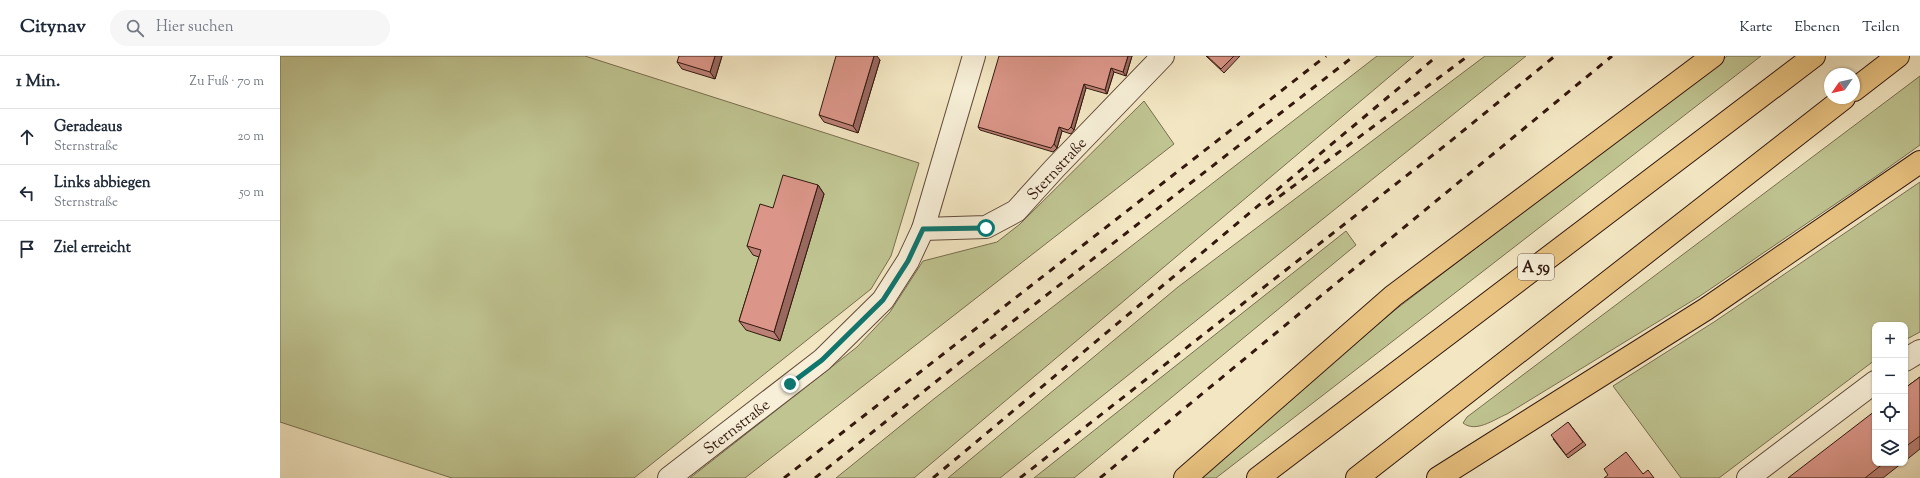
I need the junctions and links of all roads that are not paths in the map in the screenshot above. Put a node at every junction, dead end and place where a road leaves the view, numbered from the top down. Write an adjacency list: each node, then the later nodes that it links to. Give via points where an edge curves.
1 (974, 56): 9 (street, Sternstraße)
2 (1164, 56): 9 (street, Sternstraße, via 1016,211 986,228)
3 (1713, 56): 14 (highway, via 1394,296)
4 (1814, 56): 15 (highway, A 59)
5 (1898, 56): 6 (highway)
6 (1860, 85)
7 (1836, 104): 16 (highway)
8 (1920, 162): 17 (highway, via 1706,309)
9 (923, 229): 13 (street, Sternstraße, via 908,261 883,300 822,360)
10 (1920, 351): 11 (street)
11 (1908, 358)
12 (1872, 384): 18 (street)
13 (670, 478)
14 (1185, 478)
15 (1258, 478)
16 (1357, 478)
17 (1438, 478)
18 (1748, 478)

